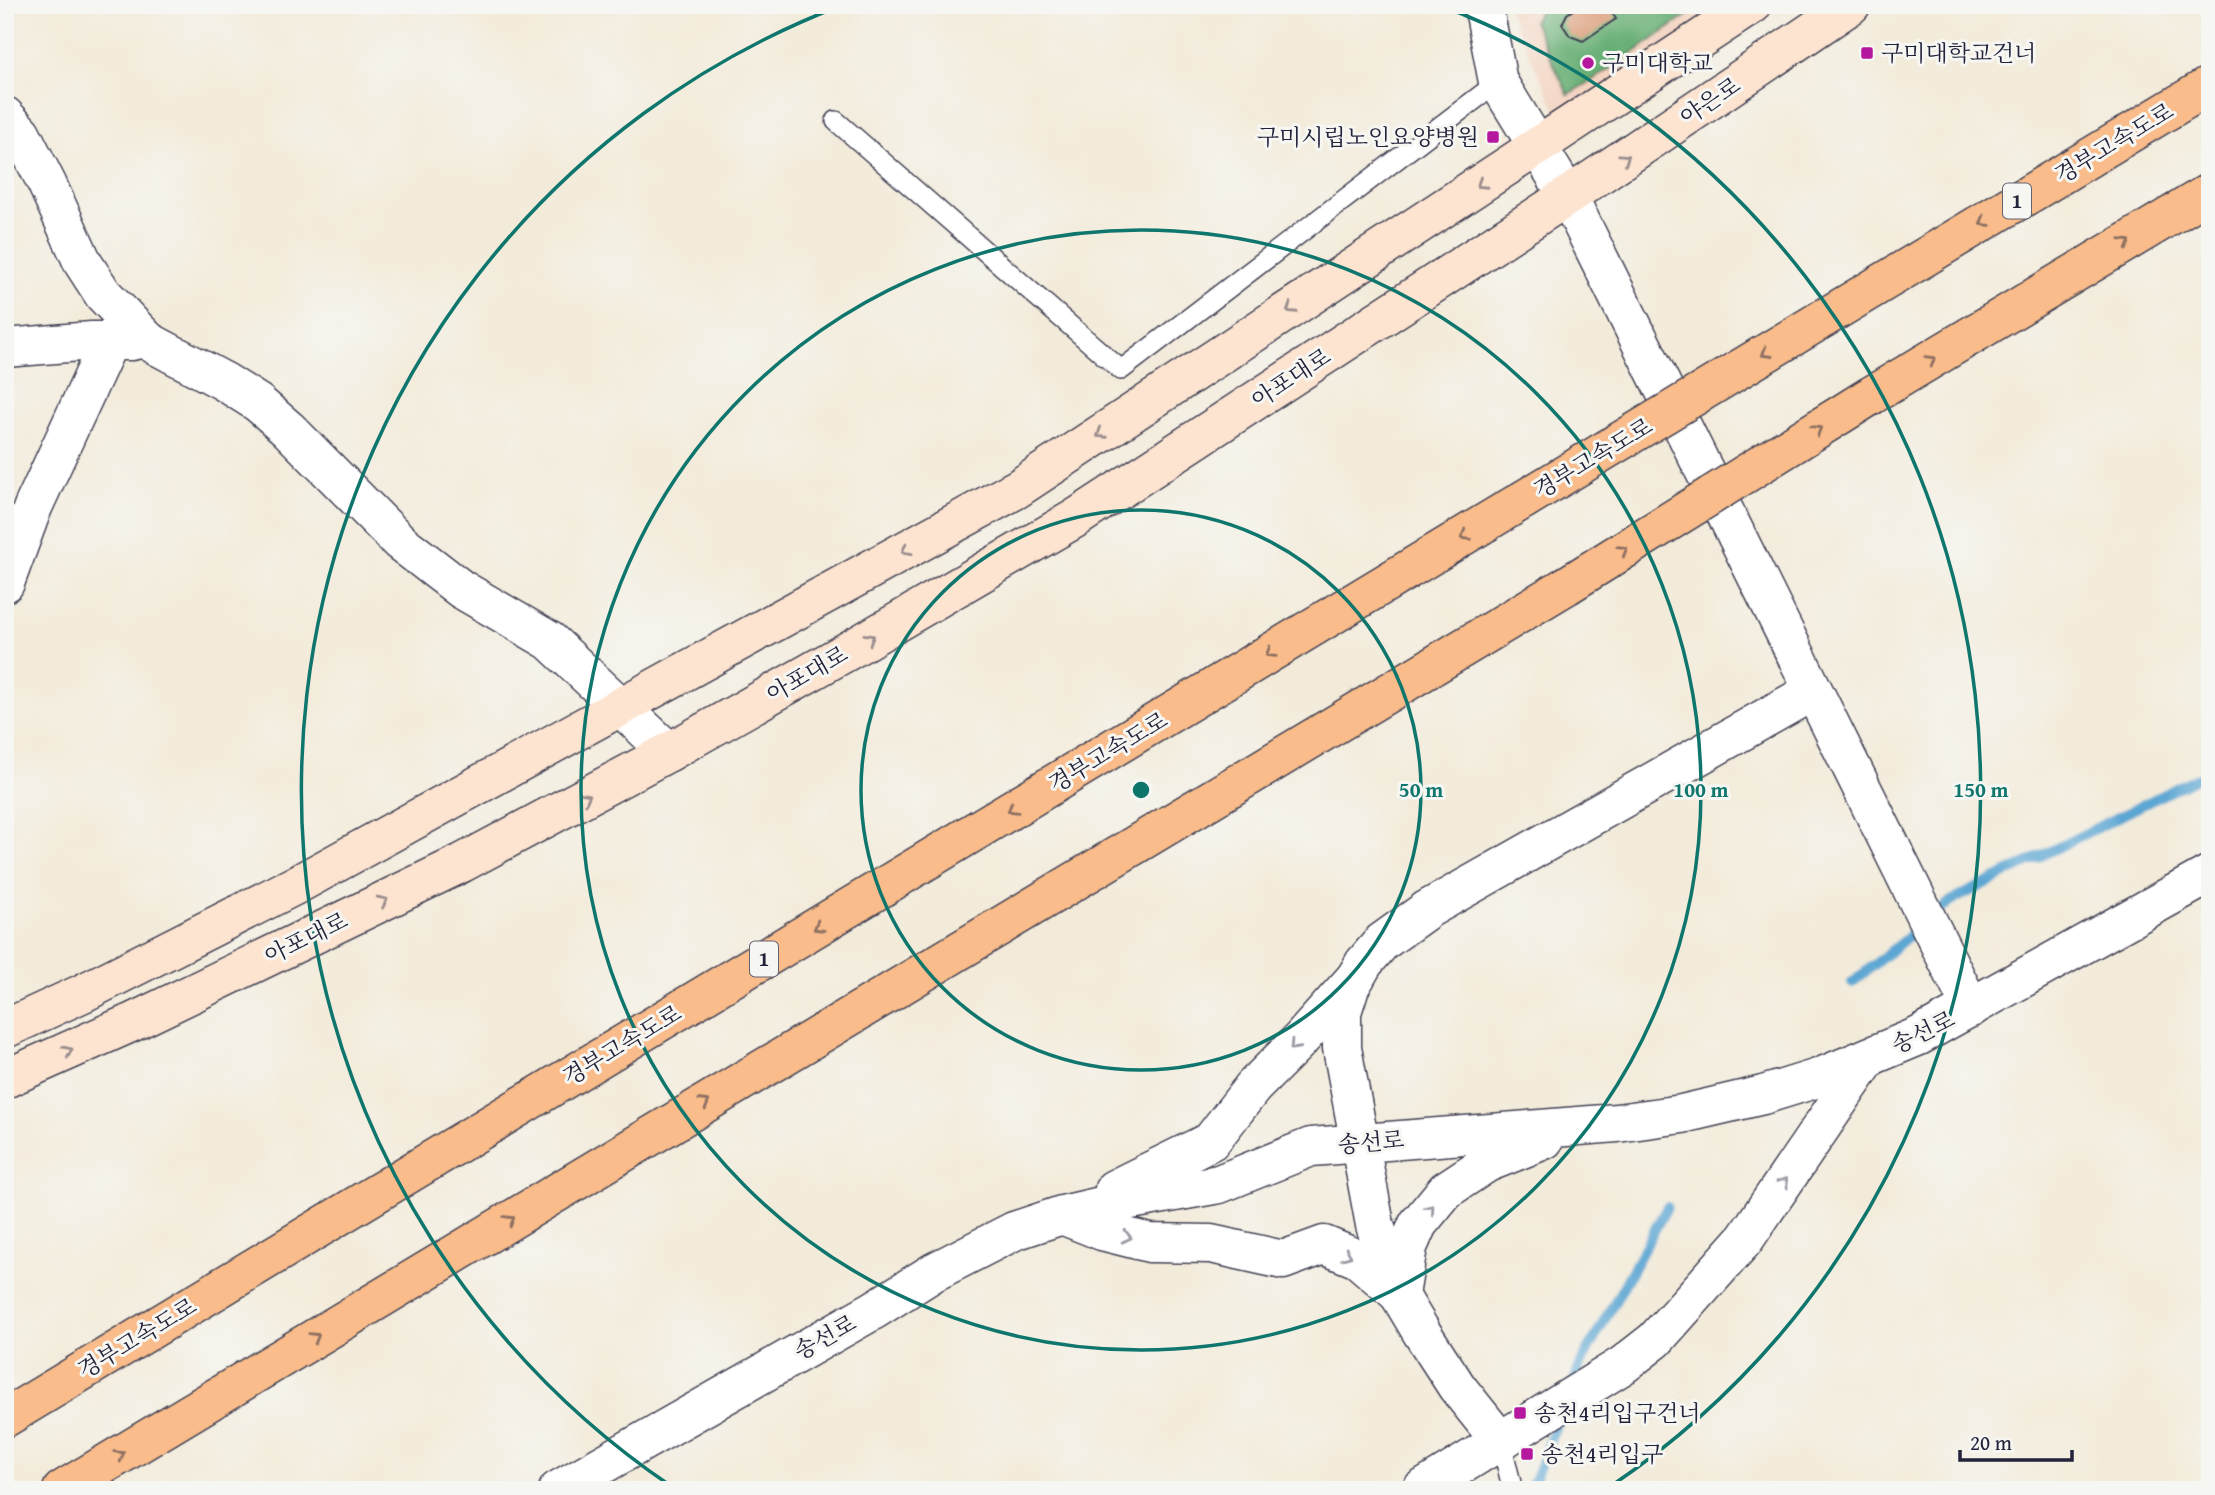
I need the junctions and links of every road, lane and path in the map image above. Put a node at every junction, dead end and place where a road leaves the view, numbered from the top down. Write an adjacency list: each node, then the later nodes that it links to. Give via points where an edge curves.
1 (1752, 5): 8 (main road)
2 (1851, 5): 10 (main road, 야은로, one-way to 2)
3 (1485, 8): 4 (street)
4 (1498, 82): 7 (lane, via 1121,370); 8 (street)
5 (2210, 85): 28 (highway, 경부고속도로 / 1, one-way to 28, bridge)
6 (5, 116): 12 (street, via 21,133 103,294)
7 (836, 121)
8 (1538, 146): 10 (street); 16 (main road, one-way to 16, via 1017,489)
9 (2210, 192): 30 (highway, one-way to 9, bridge, via 1566,586)
10 (1568, 196): 15 (street); 17 (main road, 아포대로, one-way to 10, via 1076,518)
11 (110, 340): 12 (street); 13 (street); 14 (street, via 33,507)
12 (148, 341): 16 (street, via 258,403 400,542 461,589 550,641)
13 (5, 348)
14 (5, 583)
15 (1813, 691): 19 (street, via 1428,909 1382,942); 20 (street)
16 (621, 707): 17 (street); 21 (main road, via 298,884)
17 (669, 752): 23 (main road, 아포대로, one-way to 17, via 462,863)
18 (2210, 874): 20 (street, 송선로)
19 (1356, 977): 25 (street, via 1342,1012 1342,1048); 26 (street, one-way to 26, via 1253,1087 1211,1141)
20 (1971, 1008): 22 (street, 송선로)
21 (5, 1029)
22 (1869, 1057): 24 (street, 송선로, via 1763,1095 1682,1114); 29 (street, one-way to 22, via 1655,1340 1745,1239)
23 (5, 1079)
24 (1580, 1126): 25 (street, 송선로); 27 (street, one-way to 24, via 1408,1247 1418,1224 1446,1190 1487,1163)
25 (1360, 1143): 26 (street, 송선로, via 1311,1147 1219,1184); 27 (street, via 1376,1225)
26 (1062, 1215): 27 (street, one-way to 27, via 1150,1243 1211,1244 1283,1260 1324,1245 1358,1259); 31 (street, 송선로, via 1014,1231 965,1255)
27 (1400, 1295): 29 (street, via 1457,1387)
28 (5, 1418)
29 (1501, 1442): 32 (street); 33 (lane)
30 (62, 1490)
31 (558, 1490)
32 (1421, 1490)
33 (1509, 1490)

